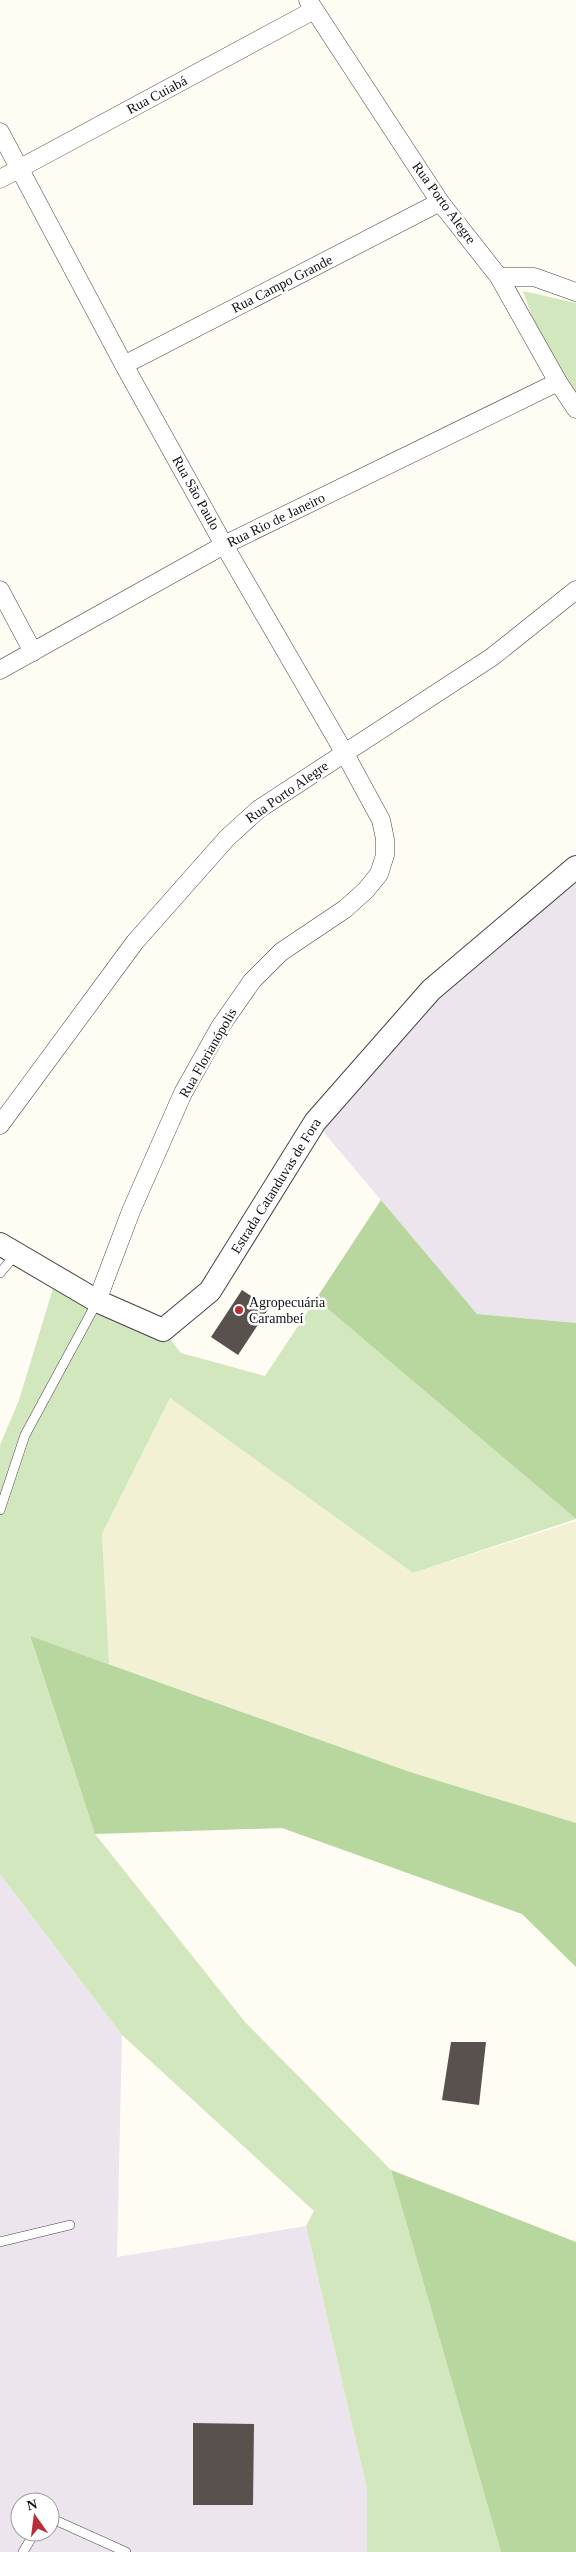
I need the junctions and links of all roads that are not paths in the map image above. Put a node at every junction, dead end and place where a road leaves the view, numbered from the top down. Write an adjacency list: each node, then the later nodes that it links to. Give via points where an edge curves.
1 (311, 5): 3 (street, Rua Cuiabá); 5 (street, Rua Porto Alegre)
2 (0, 132): 3 (street, Rua São Paulo)
3 (18, 169): 4 (street, Rua Cuiabá); 8 (street, Rua São Paulo)
4 (0, 179)
5 (440, 202): 6 (street, Rua Porto Alegre); 8 (street, Rua Campo Grande)
6 (499, 277): 7 (street, via 534,277); 9 (street, Rua Porto Alegre)
7 (576, 292)
8 (124, 365): 11 (street, Rua São Paulo)
9 (558, 382): 10 (street, Rua Porto Alegre); 11 (street, Rua Rio de Janeiro)
10 (576, 409)
11 (224, 545): 14 (street, Rua Rio de Janeiro); 16 (street, Rua São Paulo)
12 (0, 590): 14 (street)
13 (576, 590): 16 (street, Rua Porto Alegre, via 492,657)
14 (32, 652): 15 (street, Rua Rio de Janeiro)
15 (0, 670)
16 (344, 752): 17 (street, Rua São Paulo, via 380,820); 19 (street, Rua Porto Alegre, via 259,809 227,838 135,942)
17 (385, 855): 23 (street, Rua Florianópolis, via 379,874 366,890 345,909 281,952 252,981 220,1027 179,1102 131,1211)
18 (576, 867): 23 (street, Estrada Catanduvas de Fora, via 431,990 315,1122 210,1291 163,1330)
19 (0, 1125)
20 (0, 1228): 21 (street)
21 (9, 1249): 22 (lane); 23 (street, Estrada Catanduvas de Fora)
22 (0, 1273)
23 (97, 1301): 24 (lane, via 25,1435)
24 (0, 1510)
25 (70, 2225): 26 (lane)
26 (0, 2242)
27 (60, 2522): 28 (lane)
28 (126, 2552)

